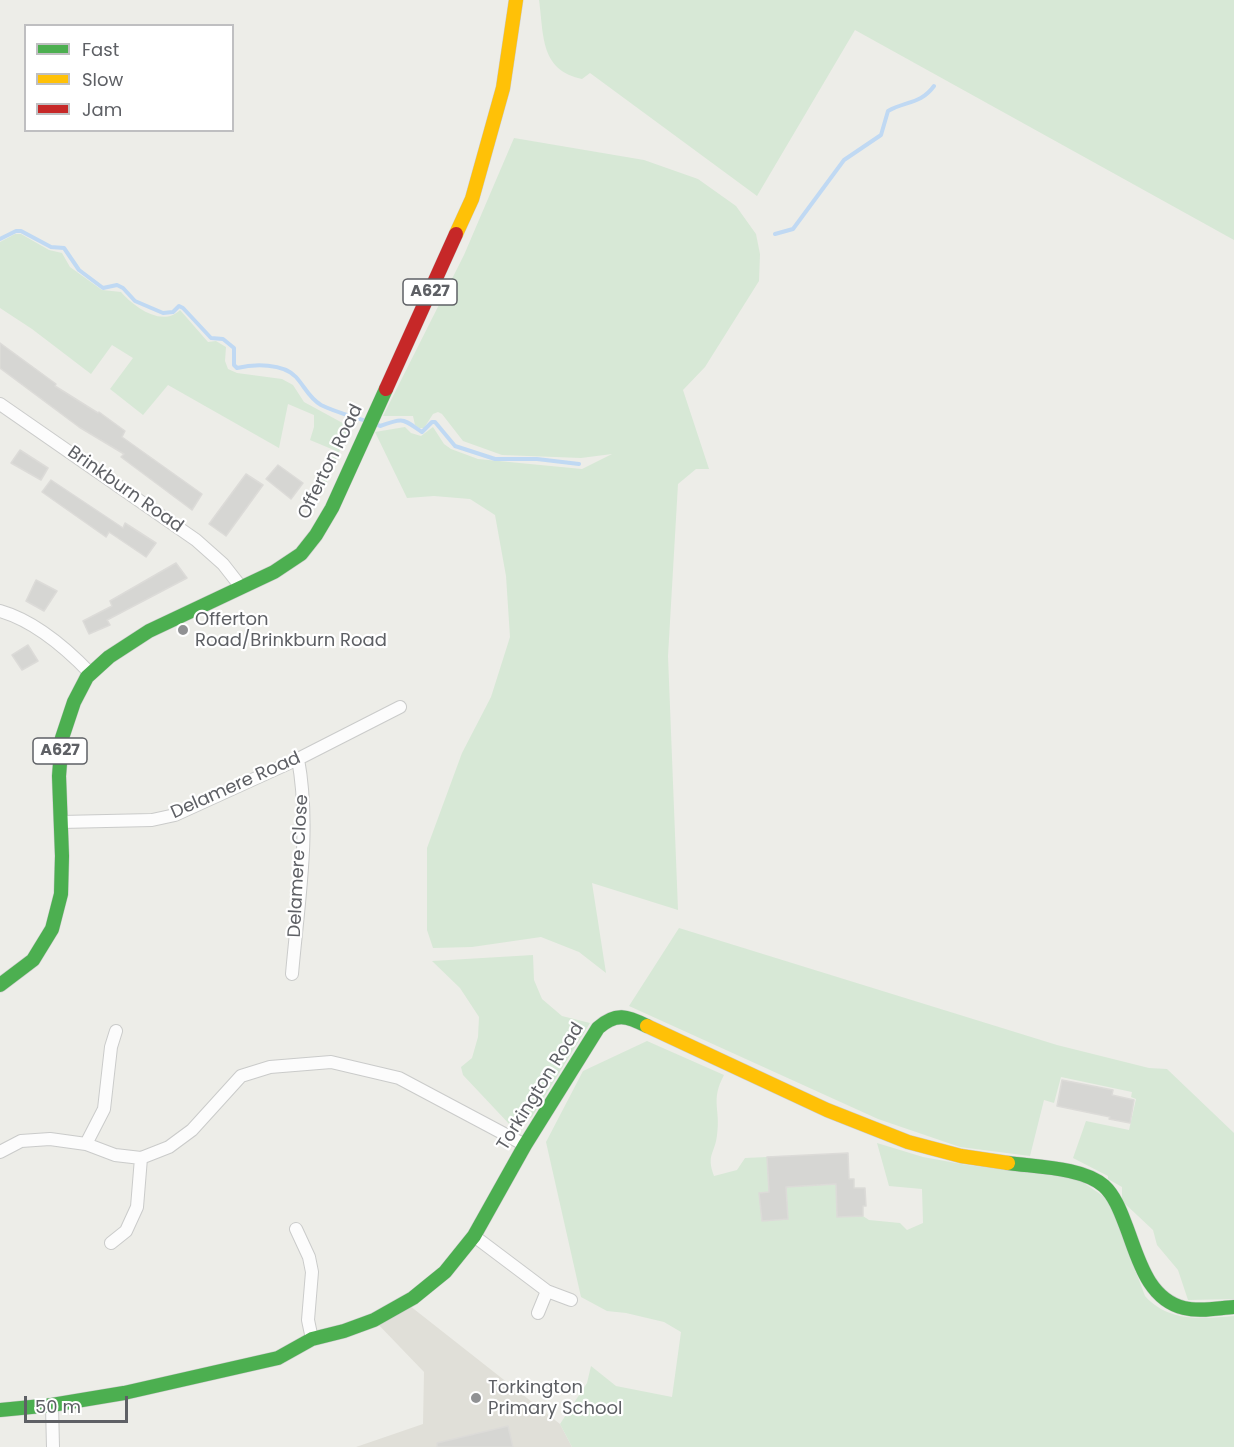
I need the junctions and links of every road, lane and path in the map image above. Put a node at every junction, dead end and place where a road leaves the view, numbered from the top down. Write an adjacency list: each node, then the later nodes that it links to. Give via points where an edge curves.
1 (516, 0): 3 (street, Offerton Road / A627, via 503,88 472,199 332,507 297,558 272,575)
2 (0, 404): 3 (street, Brinkburn Road, via 196,540)
3 (241, 587): 5 (street, Offerton Road / A627, via 150,630)
4 (0, 610): 5 (street, via 55,641)
5 (90, 672): 8 (street, Offerton Road / A627, via 62,732 58,792)
6 (400, 707): 7 (street, Delamere Road)
7 (298, 759): 8 (street, Delamere Road, via 176,815 152,820); 9 (street, Delamere Close, via 304,803 303,845)
8 (61, 822): 10 (street, Offerton Road / A627, via 62,891 58,917 38,955 26,969)
9 (292, 974)
10 (0, 985)
11 (116, 1031): 12 (street, via 104,1109)
12 (86, 1144): 14 (street, via 21,1141); 15 (street, via 115,1155)
13 (525, 1145): 15 (street, via 399,1078 331,1062 270,1067 241,1076 192,1130 169,1147); 17 (street, Torkington Road); 21 (street, Torkington Road, via 598,1028 616,1015 625,1017 827,1110 908,1142 961,1156 1073,1172 1105,1186 1115,1200 1150,1287 1163,1300 1182,1308)
14 (0, 1152)
15 (141, 1158): 18 (street, via 137,1207 126,1231)
16 (296, 1229): 23 (street, via 312,1272 308,1320)
17 (474, 1236): 19 (street); 23 (street, Torkington Road, via 445,1272 413,1298 374,1320)
18 (111, 1243)
19 (547, 1291): 20 (street); 22 (street)
20 (571, 1300)
21 (1234, 1307)
22 (538, 1312)
23 (312, 1339): 24 (street, Torkington Road, via 278,1358)
24 (52, 1406): 25 (street, Torkington Road); 26 (street)
25 (0, 1410)
26 (53, 1447)

